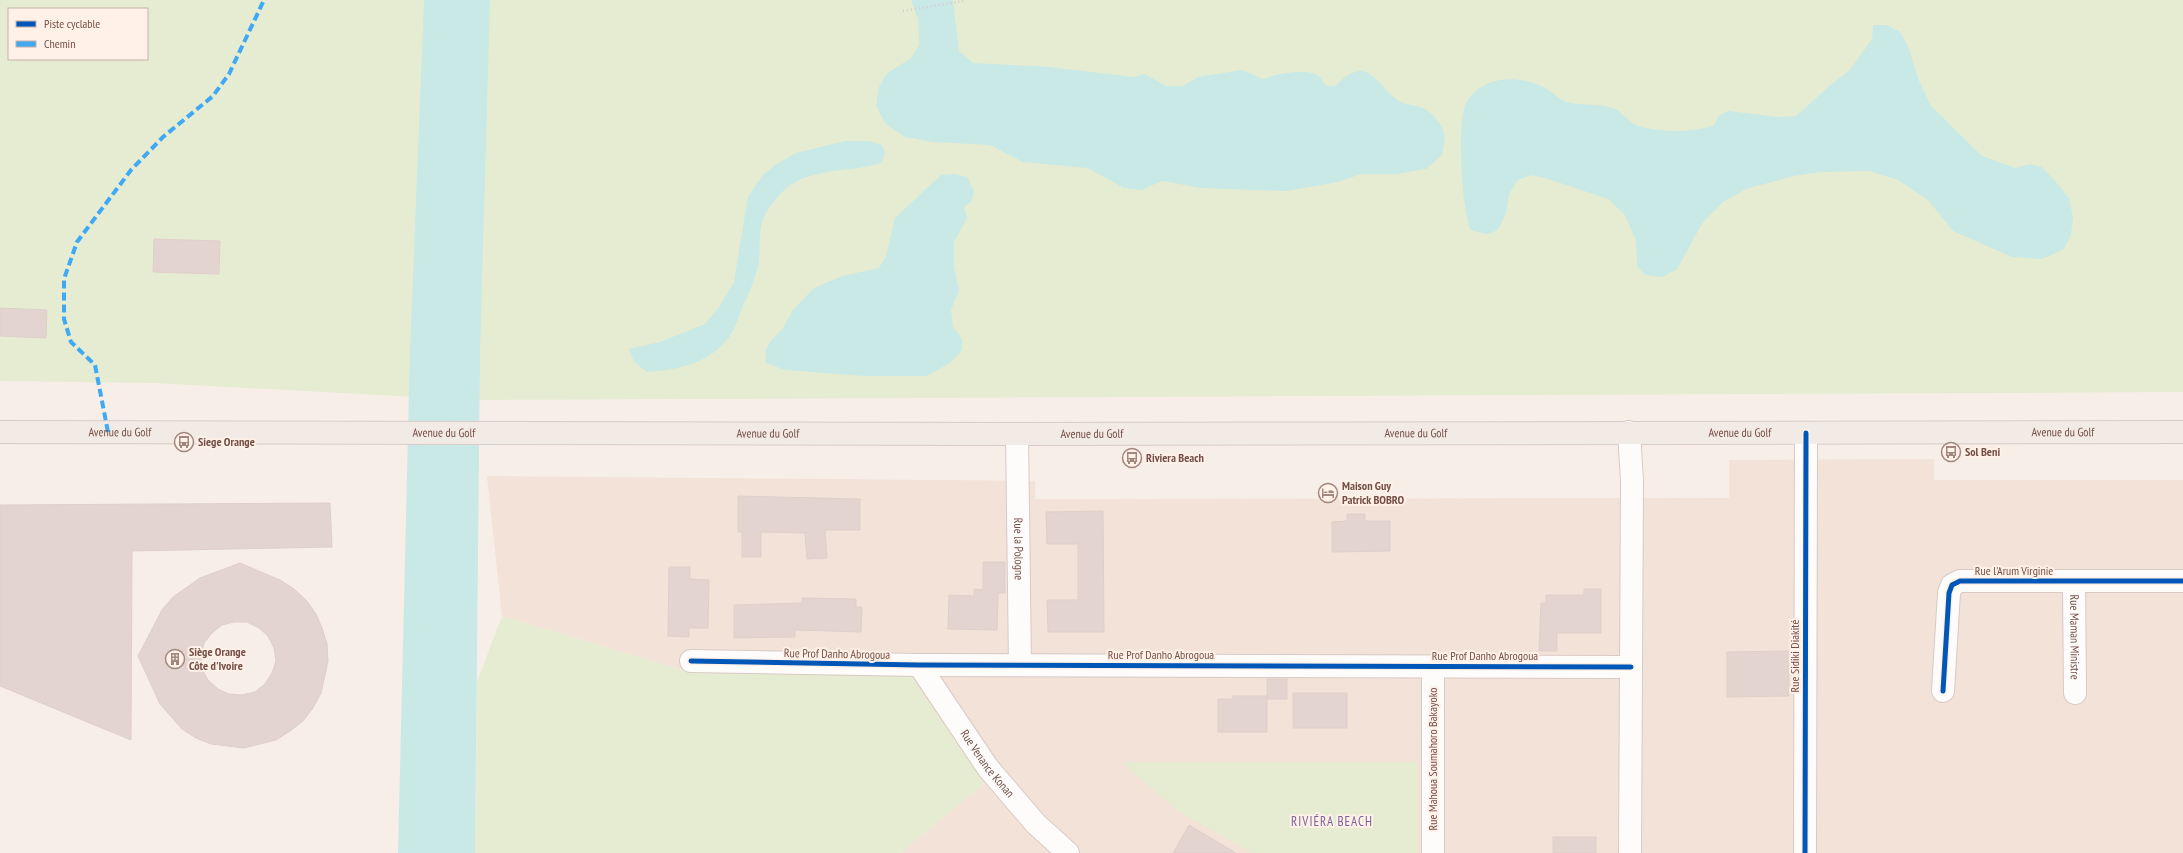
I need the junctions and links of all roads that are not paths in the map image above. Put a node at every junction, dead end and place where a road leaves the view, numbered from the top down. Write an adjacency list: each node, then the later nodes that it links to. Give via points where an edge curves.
1 (0, 432): 5 (main road, Avenue du Golf)
2 (1629, 432): 4 (main road, Avenue du Golf); 5 (main road, Avenue du Golf); 12 (street, via 1632,481)
3 (2183, 432): 4 (main road, Avenue du Golf)
4 (1806, 433): 18 (street, Rue Sidiki Diakité)
5 (1017, 434): 9 (street, Rue la Pologne)
6 (2074, 581): 7 (street, Rue l'Arum Virginie); 13 (street, Rue l'Arum Virginie, via 1960,581 1952,585 1949,593); 14 (street, Rue Maman Ministre)
7 (2183, 581)
8 (691, 661): 10 (street, Rue Prof Danho Abrogoua)
9 (1020, 664): 10 (street, Rue Prof Danho Abrogoua); 11 (street, Rue Prof Danho Abrogoua)
10 (919, 665): 15 (street, Rue Venance Konan, via 988,768 1036,824)
11 (1433, 666): 12 (street, Rue Prof Danho Abrogoua); 16 (street, Rue Mahoua Soumahoro Bakayoko)
12 (1631, 667): 17 (street)
13 (1943, 691)
14 (2075, 692)
15 (1068, 853)
16 (1434, 853)
17 (1630, 853)
18 (1805, 853)

